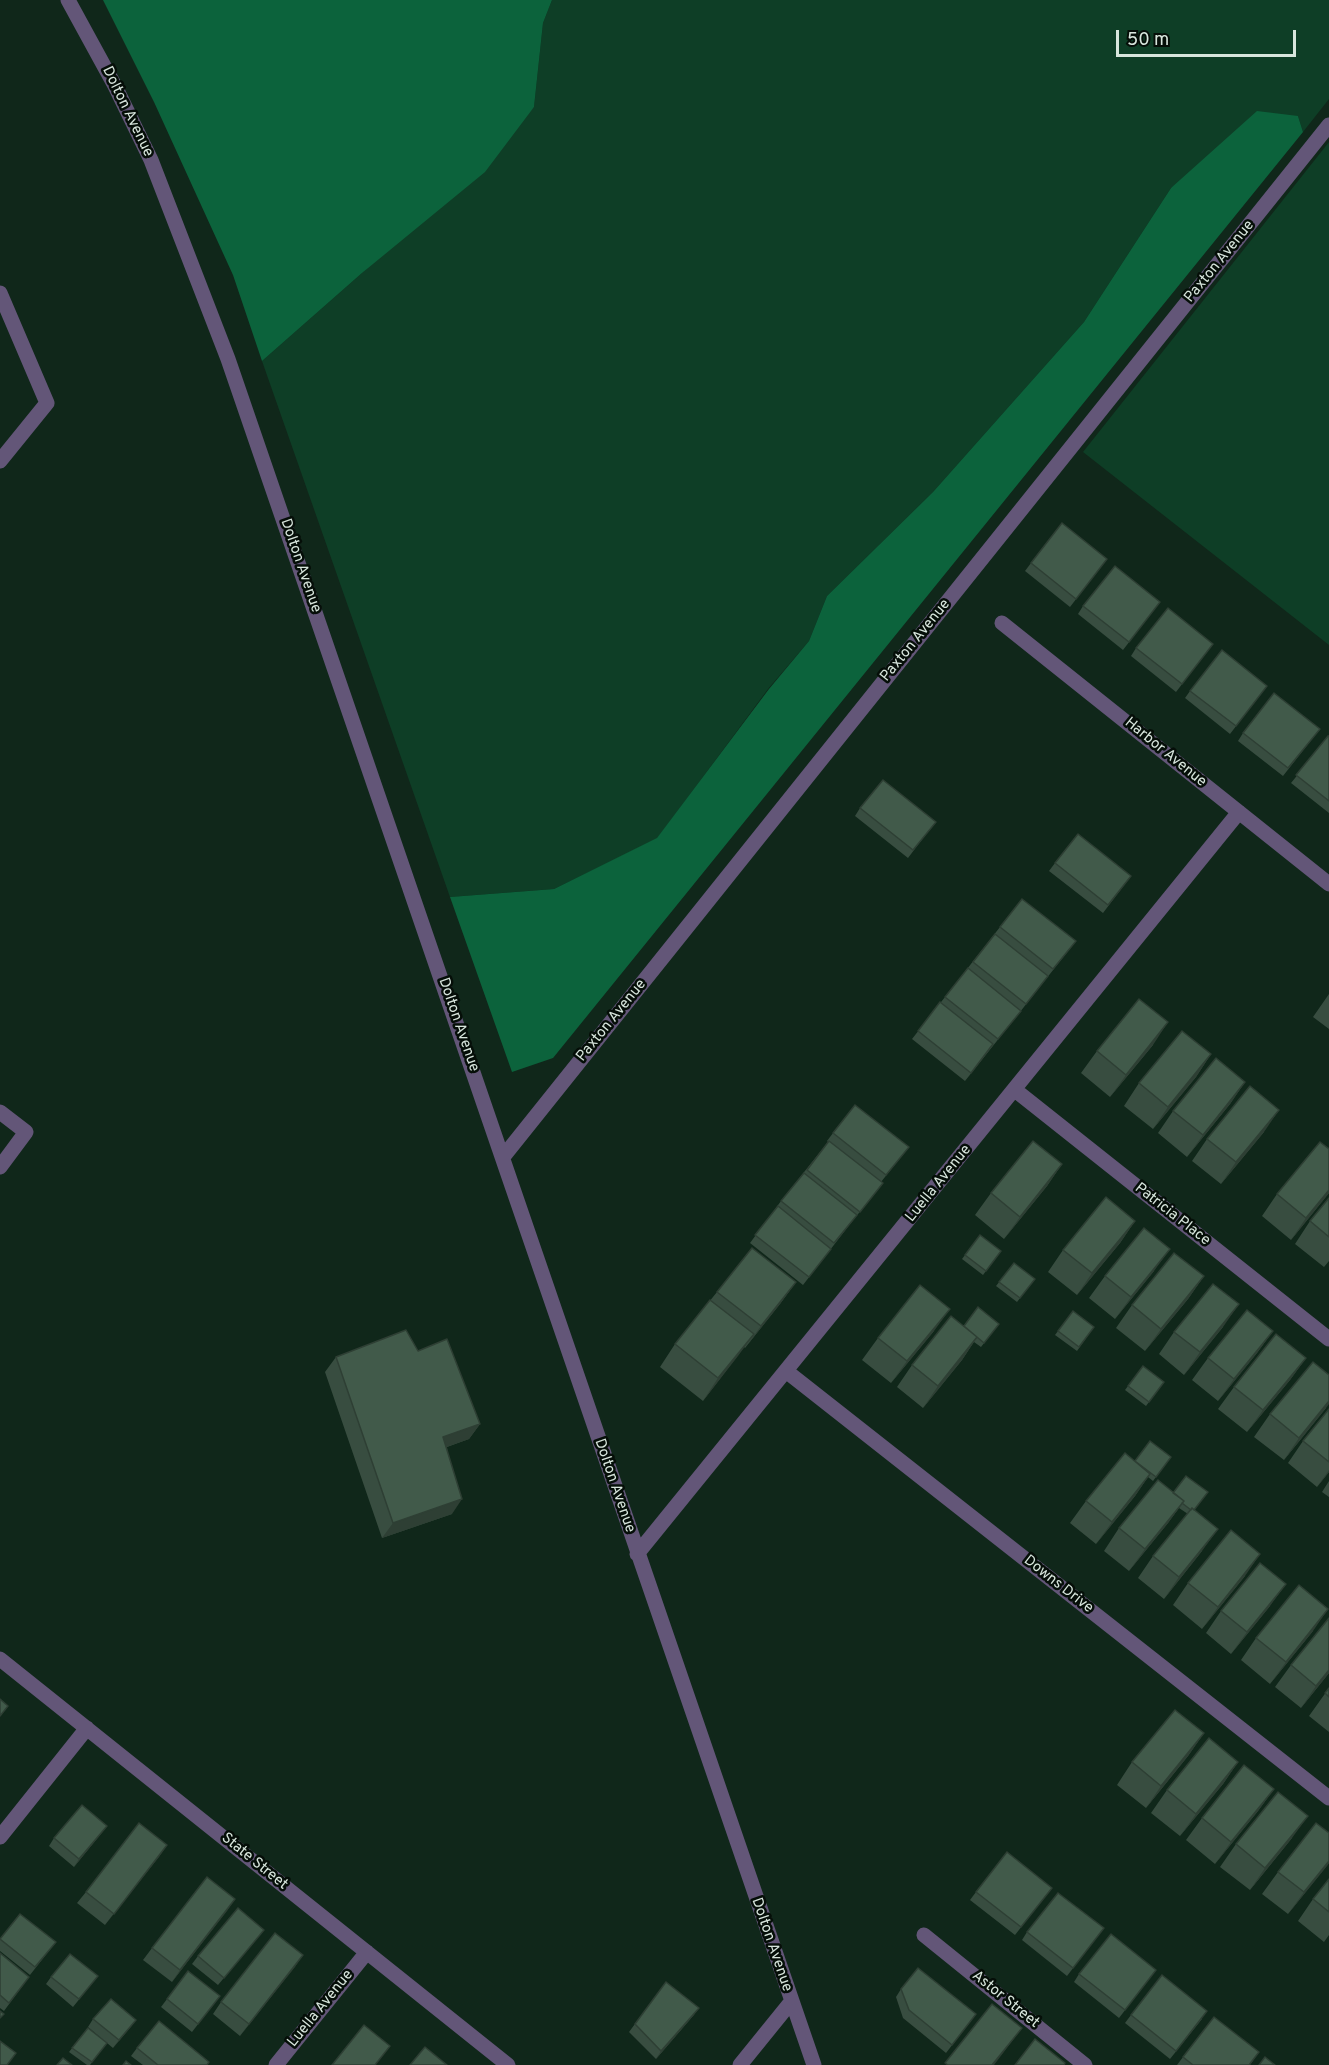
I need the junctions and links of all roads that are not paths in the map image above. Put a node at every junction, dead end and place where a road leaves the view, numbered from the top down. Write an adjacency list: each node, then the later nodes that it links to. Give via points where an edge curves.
1 (68, 0): 10 (street, Dolton Avenue, via 146,150 188,252)
2 (1329, 125): 10 (street, Paxton Avenue)
3 (0, 293): 4 (street, via 47,403)
4 (0, 461)
5 (1002, 623): 6 (street, Harbor Avenue)
6 (1239, 812): 7 (street, Harbor Avenue); 8 (street, Luella Avenue)
7 (1329, 884)
8 (1015, 1090): 12 (street, Patricia Place); 13 (street, Luella Avenue)
9 (0, 1112): 11 (street, via 26,1132)
10 (503, 1157): 14 (street, Dolton Avenue)
11 (0, 1167)
12 (1329, 1339)
13 (786, 1371): 14 (street, Luella Avenue); 17 (street, Downs Drive)
14 (638, 1554): 21 (street, Dolton Avenue)
15 (0, 1659): 16 (street, State Street)
16 (87, 1728): 18 (street); 20 (street, State Street)
17 (1329, 1798)
18 (0, 1837)
19 (924, 1935): 26 (street, Astor Street)
20 (367, 1952): 22 (street, Luella Avenue); 23 (street, State Street)
21 (791, 2002): 24 (street); 25 (street, Dolton Avenue)
22 (276, 2065)
23 (508, 2065)
24 (740, 2065)
25 (814, 2065)
26 (1085, 2065)

